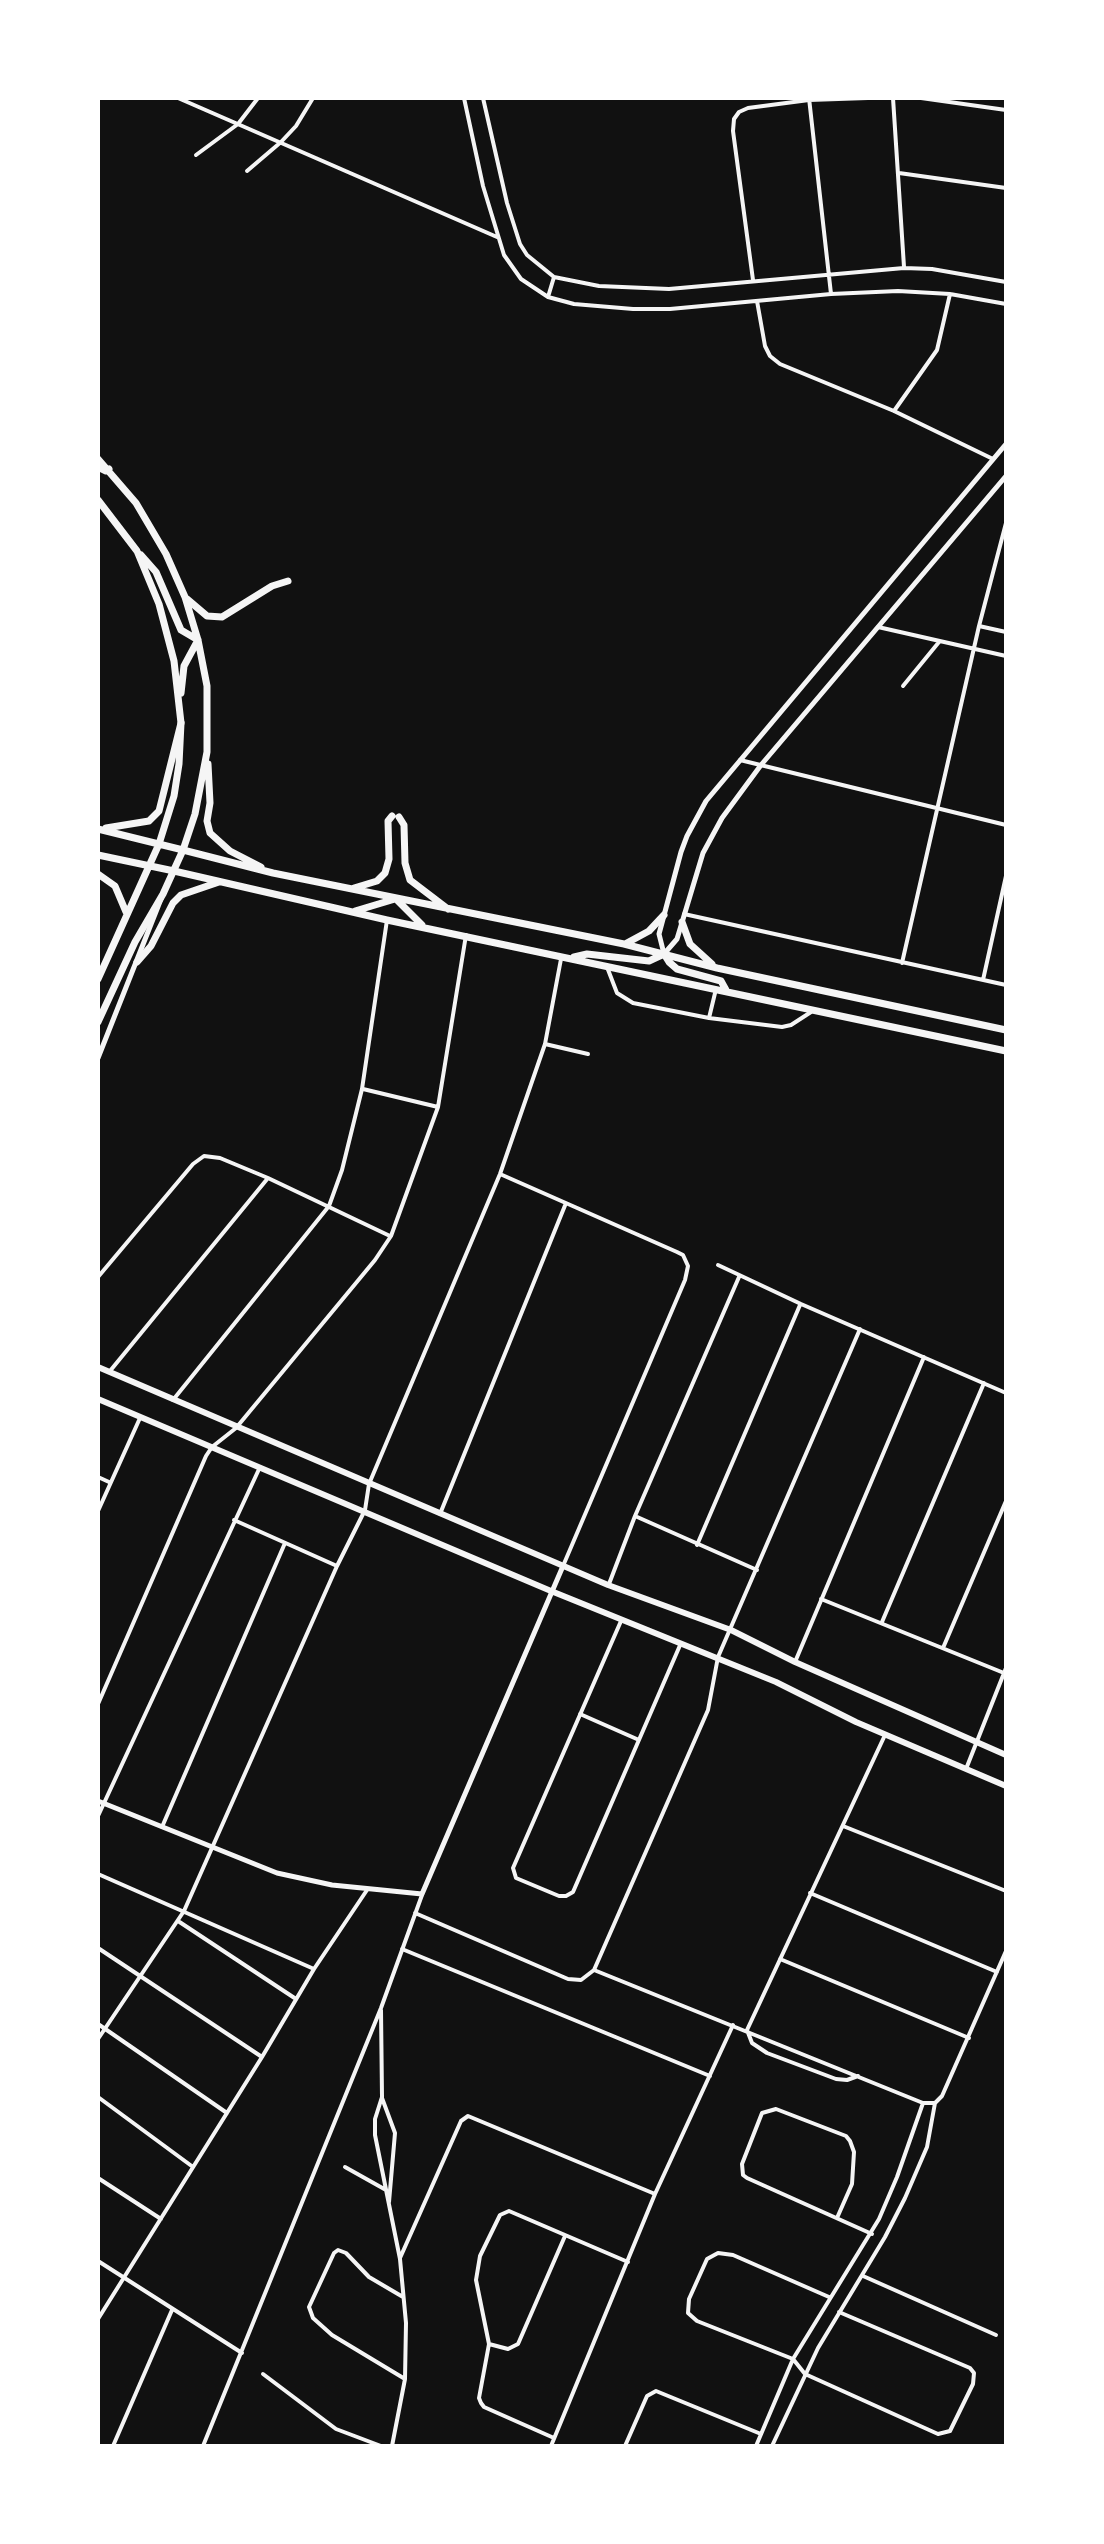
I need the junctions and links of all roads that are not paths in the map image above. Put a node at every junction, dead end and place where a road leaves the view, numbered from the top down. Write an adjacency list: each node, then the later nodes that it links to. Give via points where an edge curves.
1 (180, 98): 11 (street)
2 (258, 98): 11 (street)
3 (313, 98): 12 (street)
4 (464, 98): 17 (street)
5 (483, 98): 20 (street, via 520,244)
6 (868, 98): 9 (street)
7 (893, 98): 15 (street)
8 (921, 98): 10 (street)
9 (809, 99): 19 (street); 21 (street, via 748,108 734,119)
10 (1006, 110)
11 (238, 124): 12 (street); 13 (street)
12 (281, 142): 14 (street); 17 (street)
13 (196, 155)
14 (247, 171)
15 (899, 173): 16 (street); 18 (street)
16 (1006, 188)
17 (497, 237): 25 (street, via 521,279)
18 (904, 268): 19 (street); 22 (street)
19 (829, 274): 21 (street); 23 (street)
20 (554, 277): 21 (street, via 657,289); 25 (street)
21 (753, 281)
22 (1006, 282)
23 (831, 294): 24 (street); 26 (street)
24 (950, 294): 27 (street); 28 (street, via 937,350)
25 (548, 297): 26 (street, via 633,309)
26 (757, 301): 28 (street, via 770,356)
27 (1006, 304)
28 (894, 411): 31 (street)
29 (1006, 444): 31 (street)
30 (98, 459): 33 (main road)
31 (993, 459): 51 (street)
32 (98, 467): 33 (main road)
33 (109, 469): 39 (main road, via 149,524)
34 (1005, 479): 41 (street)
35 (98, 500): 37 (main road)
36 (1006, 523): 40 (street)
37 (137, 551): 43 (main road, via 156,572 181,630); 48 (main road, via 167,632)
38 (288, 581): 39 (main road, via 222,617 207,616)
39 (185, 597): 43 (main road)
40 (979, 626): 42 (street); 45 (street)
41 (878, 627): 44 (street); 52 (street)
42 (1006, 632)
43 (198, 640): 48 (main road, via 184,666); 50 (main road, via 207,686)
44 (939, 642): 45 (street); 47 (street)
45 (973, 649): 46 (street); 53 (street)
46 (1006, 656)
47 (903, 686)
48 (180, 707): 49 (main road)
49 (181, 723): 55 (main road, via 159,811 140,824); 56 (main road, via 174,796)
50 (207, 752): 57 (main road); 61 (main road, via 210,833 230,851)
51 (740, 759): 52 (street); 71 (street, via 706,801 687,836)
52 (761, 765): 53 (street); 72 (street, via 710,839)
53 (938, 808): 54 (street); 81 (street)
54 (1006, 825)
55 (99, 829): 56 (main road)
56 (159, 844): 57 (main road); 59 (main road)
57 (183, 850): 60 (main road); 61 (main road)
58 (98, 855): 59 (main road)
59 (148, 865): 60 (main road); 70 (main road)
60 (174, 871): 64 (main road); 66 (main road)
61 (273, 873): 65 (main road)
62 (98, 874): 70 (main road, via 115,886)
63 (1006, 876): 85 (street)
64 (222, 882): 69 (main road); 80 (main road, via 181,895)
65 (351, 889): 67 (main road); 68 (main road, via 385,873 388,821 395,816 404,825 410,880)
66 (163, 894): 80 (street); 91 (main road)
67 (395, 899): 68 (main road); 69 (main road); 74 (main road)
68 (450, 911): 76 (main road)
69 (353, 912): 73 (main road)
70 (126, 914): 84 (main road)
71 (664, 915): 76 (main road, via 649,931); 77 (street, via 659,934)
72 (683, 918): 77 (street, via 677,939); 81 (street); 83 (main road, via 693,949)
73 (387, 920): 74 (main road); 97 (street)
74 (423, 927): 75 (main road)
75 (466, 935): 78 (main road); 98 (street)
76 (624, 944): 77 (main road)
77 (664, 954): 79 (main road, via 649,961); 83 (main road); 88 (main road, via 677,969 721,981)
78 (562, 955): 79 (main road); 93 (street)
79 (573, 957): 82 (main road)
80 (137, 962): 96 (street)
81 (902, 963): 85 (street)
82 (607, 965): 87 (main road); 90 (street, via 611,984 623,999)
83 (717, 968): 92 (main road)
84 (98, 979)
85 (983, 980): 86 (street)
86 (1006, 985)
87 (716, 988): 88 (main road); 90 (street)
88 (726, 990): 89 (main road)
89 (815, 1009): 90 (street, via 782,1027); 94 (main road)
90 (709, 1018)
91 (98, 1022)
92 (1006, 1030)
93 (545, 1044): 95 (street); 99 (street)
94 (1006, 1051)
95 (588, 1054)
96 (98, 1058)
97 (362, 1089): 98 (street); 102 (street)
98 (438, 1107): 103 (street)
99 (500, 1174): 101 (street); 122 (street)
100 (268, 1178): 102 (street); 105 (street, via 204,1156); 111 (street)
101 (566, 1203): 126 (street); 132 (street, via 686,1260 685,1280)
102 (329, 1206): 103 (street); 115 (street)
103 (391, 1236): 117 (street)
104 (718, 1265): 106 (street)
105 (98, 1277)
106 (739, 1277): 107 (street); 127 (street)
107 (801, 1304): 108 (street); 130 (street)
108 (860, 1329): 109 (street); 133 (street)
109 (924, 1357): 112 (street); 136 (street)
110 (98, 1367): 111 (main road)
111 (109, 1372): 115 (main road)
112 (984, 1383): 113 (street); 138 (street)
113 (1006, 1393)
114 (98, 1399): 116 (main road)
115 (172, 1400): 117 (main road)
116 (140, 1418): 118 (main road); 121 (street)
117 (236, 1428): 118 (street); 122 (main road)
118 (212, 1447): 119 (main road); 145 (street)
119 (260, 1467): 124 (main road); 128 (street)
120 (98, 1477): 121 (street)
121 (109, 1482): 125 (street)
122 (369, 1484): 124 (street); 126 (main road)
123 (1006, 1501): 141 (street)
124 (365, 1510): 131 (street); 135 (main road)
125 (98, 1511)
126 (440, 1514): 132 (main road)
127 (635, 1516): 130 (street); 134 (street)
128 (234, 1520): 129 (street); 154 (street)
129 (285, 1543): 131 (street); 157 (street)
130 (697, 1545): 133 (street)
131 (337, 1566): 158 (street)
132 (563, 1566): 134 (main road); 135 (street)
133 (757, 1570): 139 (street)
134 (608, 1585): 139 (main road)
135 (551, 1591): 137 (main road); 163 (street)
136 (821, 1599): 138 (street); 143 (street)
137 (622, 1618): 140 (main road); 146 (street)
138 (882, 1622): 141 (street)
139 (731, 1630): 142 (street); 143 (main road)
140 (681, 1643): 142 (main road); 148 (street)
141 (943, 1648): 144 (street)
142 (718, 1657): 147 (main road); 172 (street, via 708,1710)
143 (795, 1662): 149 (main road)
144 (1005, 1670): 149 (street)
145 (98, 1704)
146 (580, 1714): 148 (street); 148 (street, via 514,1864 516,1878 559,1896 573,1892)
147 (885, 1734): 151 (main road); 156 (street)
148 (639, 1740)
149 (976, 1742): 150 (main road); 151 (street)
150 (1006, 1755)
151 (966, 1769): 152 (main road)
152 (1006, 1786)
153 (98, 1801): 154 (street)
154 (105, 1804): 155 (street); 157 (street)
155 (98, 1816)
156 (843, 1826): 161 (street); 162 (street)
157 (161, 1828): 158 (street)
158 (211, 1849): 160 (street, via 277,1873); 164 (street)
159 (98, 1874): 164 (street)
160 (367, 1890): 163 (street); 171 (street)
161 (1006, 1891)
162 (810, 1893): 170 (street); 173 (street)
163 (422, 1894): 165 (street)
164 (184, 1911): 166 (street); 171 (street)
165 (415, 1913): 168 (street); 172 (street, via 568,1979 581,1980)
166 (178, 1920): 174 (street); 175 (street)
167 (98, 1948): 174 (street)
168 (402, 1949): 176 (street); 184 (street)
169 (1006, 1951): 173 (street)
170 (780, 1959): 180 (street); 181 (street)
171 (314, 1969): 175 (street)
172 (594, 1970): 178 (street)
173 (997, 1972): 181 (street)
174 (141, 1977): 179 (street); 183 (street)
175 (296, 1999): 183 (street)
176 (381, 2008): 187 (street); 214 (street)
177 (98, 2024): 179 (street)
178 (733, 2025): 180 (street); 184 (street)
179 (105, 2028): 182 (street); 190 (street)
180 (747, 2030): 185 (street); 185 (street, via 752,2043 767,2053 836,2079)
181 (969, 2038): 189 (street)
182 (98, 2039)
183 (262, 2057): 190 (street)
184 (710, 2076): 196 (street)
185 (858, 2076): 188 (street)
186 (98, 2097): 191 (street)
187 (382, 2097): 194 (street, via 375,2135); 195 (street, via 395,2133)
188 (923, 2103): 189 (street); 200 (street)
189 (935, 2103): 205 (street, via 918,2172)
190 (227, 2113): 191 (street)
191 (193, 2167): 199 (street)
192 (345, 2167): 194 (street)
193 (98, 2178): 199 (street)
194 (385, 2189): 195 (street); 197 (street)
195 (391, 2193): 197 (street)
196 (655, 2194): 202 (street, via 468,2116 461,2121); 204 (street)
197 (389, 2205): 202 (street)
198 (837, 2218): 198 (street, via 852,2184 850,2141 776,2109 762,2113 742,2164 743,2175); 200 (street)
199 (161, 2219): 206 (street)
200 (872, 2234): 208 (street)
201 (565, 2236): 204 (street); 213 (street, via 518,2344 508,2349); 213 (street, via 509,2211 500,2215 476,2271)
202 (400, 2259): 207 (street)
203 (98, 2261): 206 (street)
204 (628, 2262): 220 (street)
205 (862, 2275): 210 (street); 212 (street)
206 (124, 2278): 209 (street); 211 (street)
207 (403, 2297): 218 (street); 218 (street, via 338,2250 309,2307 332,2335)
208 (829, 2297): 215 (street); 215 (street, via 733,2255 718,2253 707,2259 689,2299 691,2318)
209 (172, 2310): 214 (street); 222 (street)
210 (839, 2312): 217 (street); 217 (street, via 970,2368 973,2384 950,2431 938,2434)
211 (98, 2319)
212 (996, 2335)
213 (489, 2344): 220 (street, via 481,2403)
214 (242, 2353): 223 (street)
215 (793, 2359): 217 (street); 219 (street)
216 (263, 2374): 224 (street, via 336,2429)
217 (805, 2374): 221 (street)
218 (405, 2379): 225 (street)
219 (761, 2434): 227 (street, via 656,2391 647,2396); 228 (street)
220 (554, 2438): 226 (street)
221 (774, 2445)
222 (113, 2446)
223 (203, 2446)
224 (381, 2446)
225 (392, 2446)
226 (551, 2446)
227 (625, 2446)
228 (756, 2446)

